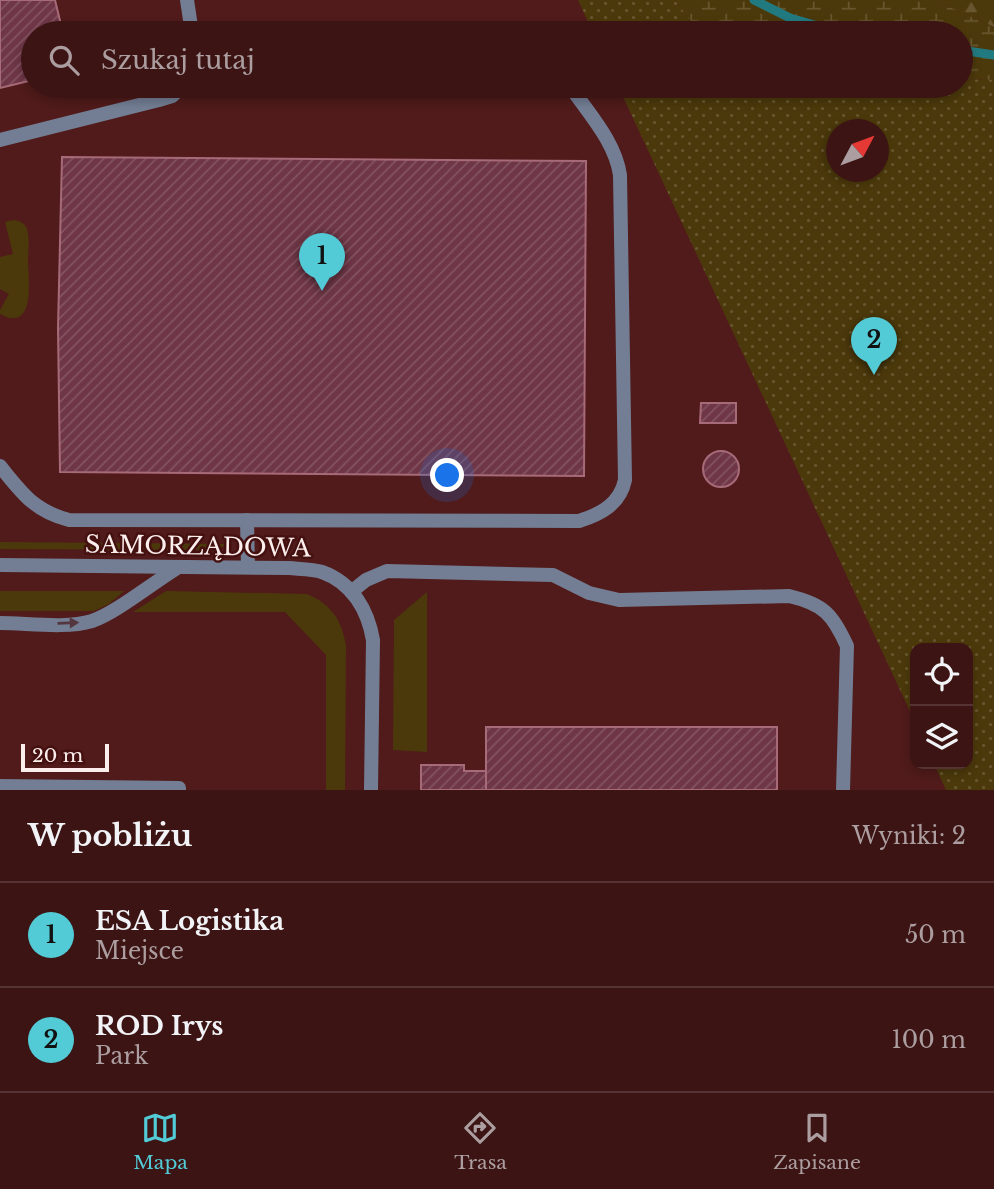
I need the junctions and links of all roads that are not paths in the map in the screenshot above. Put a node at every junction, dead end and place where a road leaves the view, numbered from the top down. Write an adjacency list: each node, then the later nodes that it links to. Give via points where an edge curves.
1 (187, 0): 2 (street)
2 (190, 21)
3 (166, 98): 5 (street)
4 (578, 98): 7 (street, via 610,145 620,174 625,480 615,501 579,521)
5 (0, 139)
6 (0, 466): 7 (street, via 32,504 55,517)
7 (247, 520): 10 (street)
8 (0, 565): 9 (street, SAMORZĄDOWA)
9 (179, 567): 10 (street, SAMORZĄDOWA); 12 (street, one-way to 9, via 92,621)
10 (248, 568): 11 (street, SAMORZĄDOWA, via 322,572)
11 (351, 592): 15 (street, SAMORZĄDOWA, via 369,619 373,640); 16 (street, via 387,571 554,575 589,593 619,600 789,596 809,600 827,612 847,646)
12 (0, 623)
13 (0, 786): 14 (street)
14 (179, 790)
15 (371, 790)
16 (843, 790)

